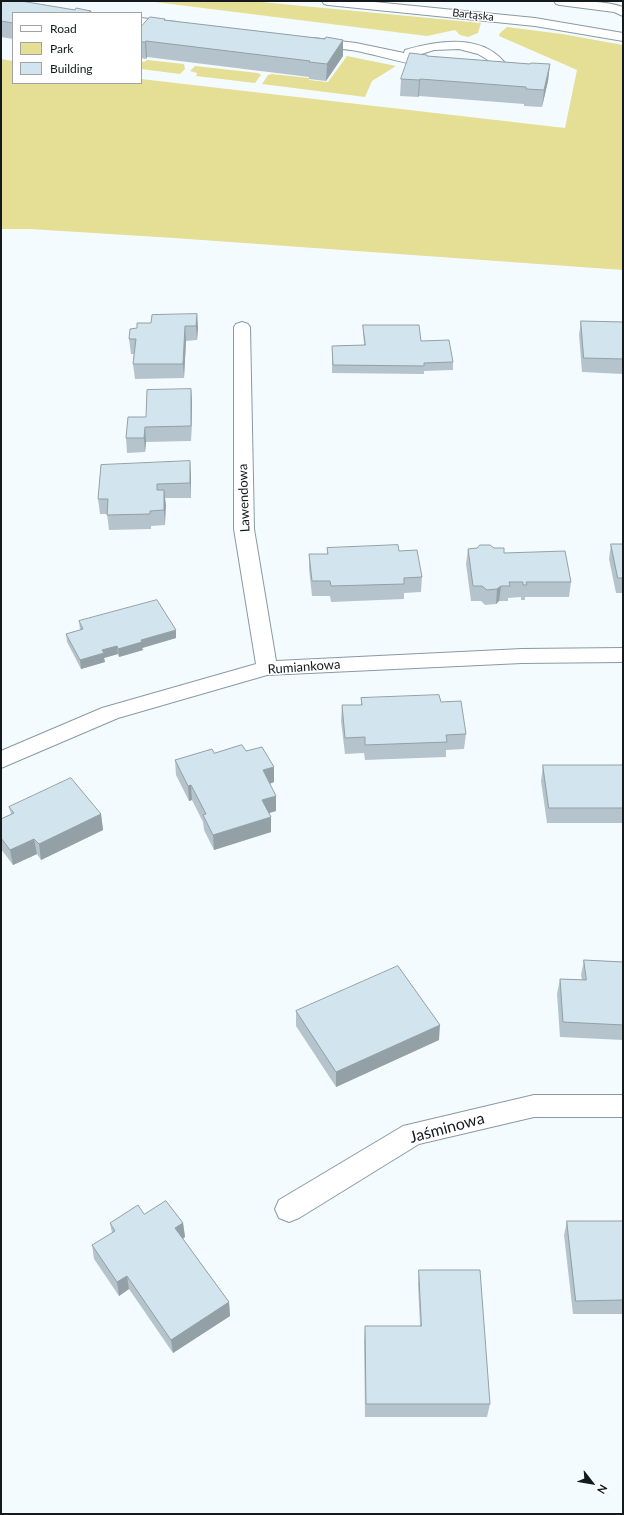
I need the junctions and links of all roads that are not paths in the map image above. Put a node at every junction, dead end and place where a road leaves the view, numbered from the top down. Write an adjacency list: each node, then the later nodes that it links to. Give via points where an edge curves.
1 (328, 1): 6 (street, Bartąska)
2 (560, 1): 3 (street)
3 (623, 12)
4 (142, 22): 5 (street)
5 (187, 27)
6 (621, 34)
7 (302, 41): 8 (street, via 356,47)
8 (401, 57): 9 (street); 11 (street, via 448,44 463,44 482,50 496,58)
9 (451, 63)
10 (480, 65): 11 (street)
11 (502, 66): 12 (street)
12 (516, 68)
13 (242, 327): 15 (street, Lawendowa, via 244,529)
14 (623, 655): 15 (street, Rumiankowa, via 522,656)
15 (268, 668): 16 (street, Rumiankowa, via 110,713)
16 (1, 760)
17 (623, 1106): 18 (street, Jaśminowa, via 534,1106 413,1134)
18 (289, 1209)

